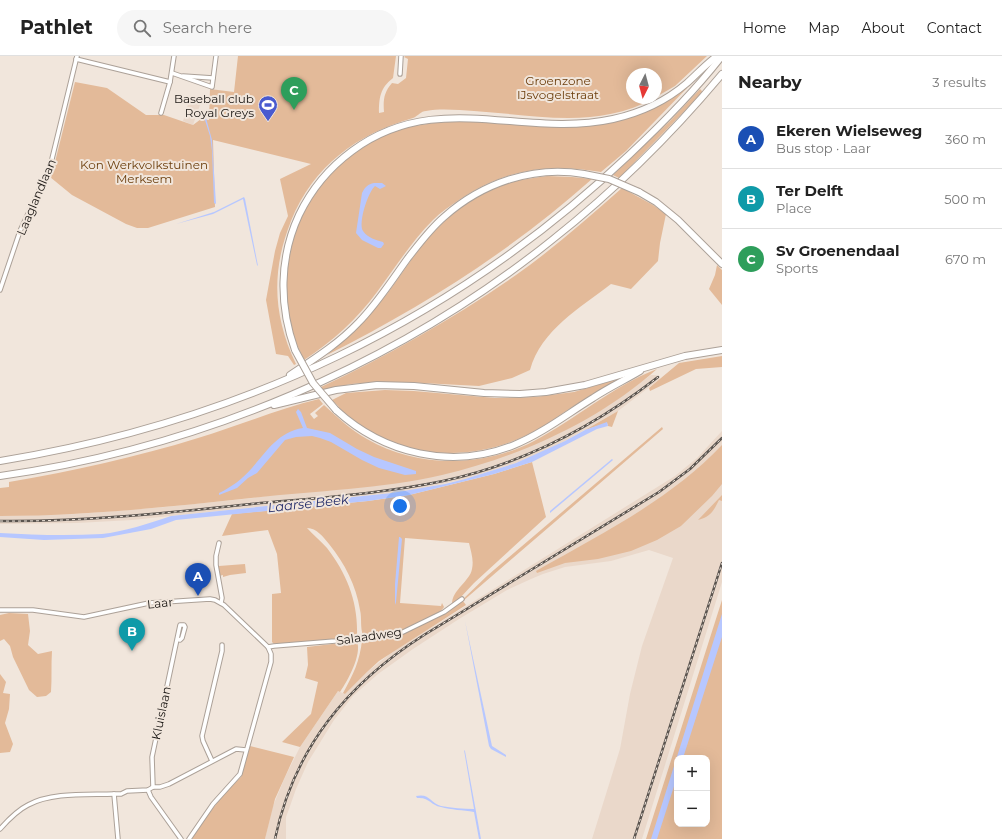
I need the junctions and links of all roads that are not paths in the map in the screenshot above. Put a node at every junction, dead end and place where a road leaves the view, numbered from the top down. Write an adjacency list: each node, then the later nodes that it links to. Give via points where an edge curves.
1 (174, 56): 7 (street)
2 (216, 56): 11 (street)
3 (401, 56): 8 (street)
4 (717, 56): 17 (highway, bridge, via 666,98 639,112 614,119 585,124 474,118 440,119 417,122 376,136 339,162 318,184 301,212 292,234 284,268 286,320 295,350 313,383 336,410 363,431 404,450 448,457 506,448 534,435)
5 (722, 56): 18 (highway, via 673,112 598,184 530,239 471,280 388,330 321,365)
6 (77, 58): 12 (street); 15 (street, Laaglandlaan, via 50,167 20,230)
7 (172, 73): 10 (street); 12 (street)
8 (400, 74)
9 (722, 74): 19 (highway, via 684,117 598,201 551,241 480,293 382,351 315,384)
10 (182, 76): 11 (street); 11 (street, via 212,87)
11 (213, 78)
12 (170, 82): 13 (street)
13 (161, 114)
14 (722, 264): 18 (highway, bridge, via 686,227 656,202 639,192 609,179 584,174 556,172 524,175 493,185 463,201 443,217 366,314 343,338)
15 (0, 290)
16 (722, 350): 17 (highway, via 685,356)
17 (646, 367): 19 (highway, via 585,385 546,392 484,393 377,385 336,390)
18 (279, 383): 20 (highway, via 145,429 79,446)
19 (253, 410): 21 (highway, via 125,451)
20 (0, 461)
21 (0, 476)
22 (219, 543): 24 (street, via 216,556)
23 (462, 599): 28 (street, Salaadweg, via 444,612 403,632)
24 (221, 603): 25 (street, Laar, via 210,599 161,602 84,616 33,610); 28 (street)
25 (0, 610)
26 (177, 639): 31 (street, Kluislaan, via 152,757)
27 (222, 645): 30 (street, via 202,736)
28 (268, 648): 29 (street, via 271,654 270,662)
29 (246, 750): 30 (street, via 236,749); 37 (street, via 240,774 213,804)
30 (212, 761): 31 (street, via 169,784)
31 (153, 787): 32 (street)
32 (148, 790): 33 (street); 36 (street)
33 (114, 794): 34 (street, via 40,800 27,805); 35 (street)
34 (0, 828)
35 (118, 839)
36 (181, 839)
37 (189, 839)

